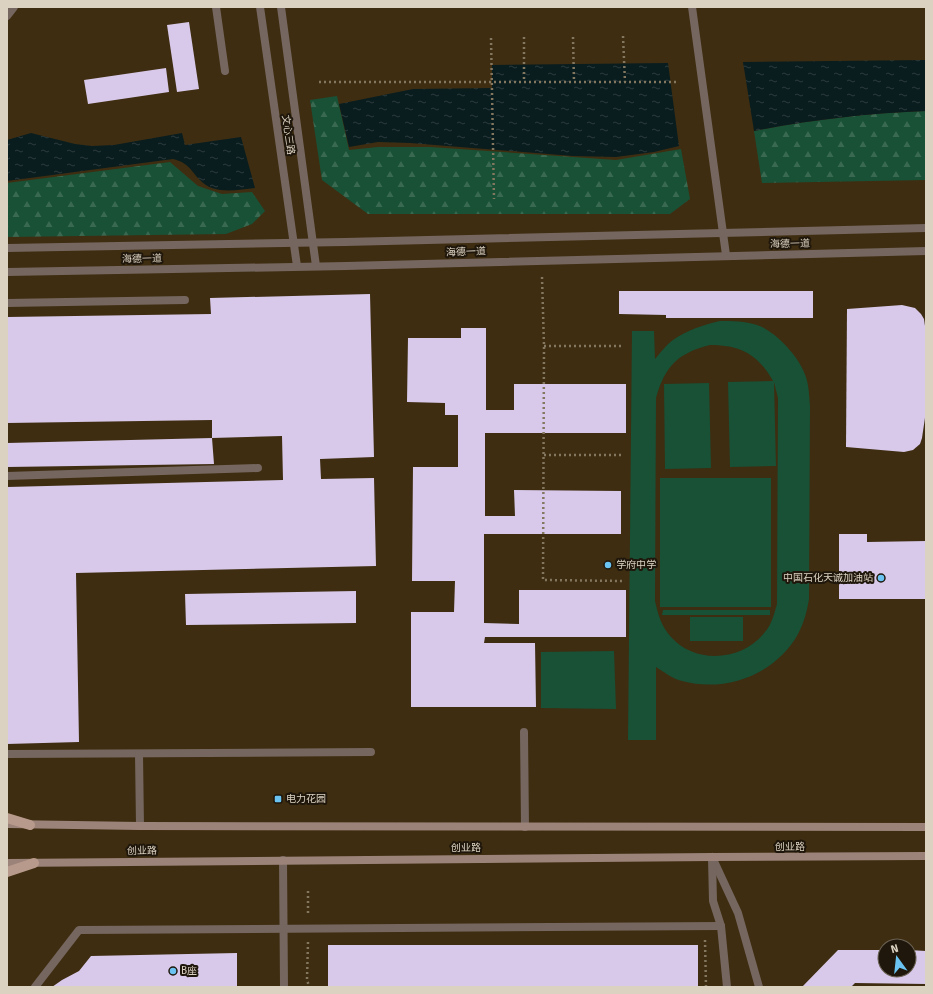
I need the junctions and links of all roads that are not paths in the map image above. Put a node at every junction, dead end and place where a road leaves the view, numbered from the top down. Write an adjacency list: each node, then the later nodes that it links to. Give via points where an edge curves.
1 (14, 7): 6 (street)
2 (216, 7): 7 (street)
3 (260, 7): 10 (street, 文心三路)
4 (280, 7): 11 (street, 文心三路)
5 (692, 7): 9 (street)
6 (7, 16)
7 (225, 71)
8 (926, 228): 9 (street, 海德一道)
9 (723, 233): 11 (street, 海德一道); 14 (street)
10 (293, 243): 11 (street, 海德一道); 12 (street, 海德一道); 15 (street, 文心三路)
11 (313, 243): 16 (street, 文心三路)
12 (7, 248)
13 (926, 251): 14 (street, 海德一道)
14 (726, 255): 16 (street, 海德一道)
15 (297, 266): 16 (street, 海德一道); 17 (street, 海德一道)
16 (316, 266)
17 (7, 272)
18 (185, 300): 19 (street)
19 (7, 303)
20 (258, 468): 21 (street)
21 (7, 476)
22 (524, 732): 30 (street)
23 (371, 752): 25 (street)
24 (7, 754): 25 (street)
25 (139, 754): 29 (street)
26 (7, 818): 28 (main road)
27 (7, 824): 28 (main road, 创业路)
28 (30, 825): 29 (main road, 创业路)
29 (140, 826): 30 (main road, 创业路)
30 (525, 827): 31 (main road, 创业路)
31 (926, 827)
32 (926, 856): 33 (main road, 创业路)
33 (712, 857): 34 (main road, 创业路); 38 (street, via 713,901); 43 (street, via 738,913)
34 (283, 860): 36 (main road, 创业路); 39 (street)
35 (7, 863): 36 (main road, 创业路)
36 (34, 863): 37 (main road)
37 (7, 872)
38 (721, 926): 39 (street); 42 (street)
39 (283, 929): 40 (street, via 79,930); 41 (street)
40 (35, 987)
41 (284, 987)
42 (727, 987)
43 (759, 987)

